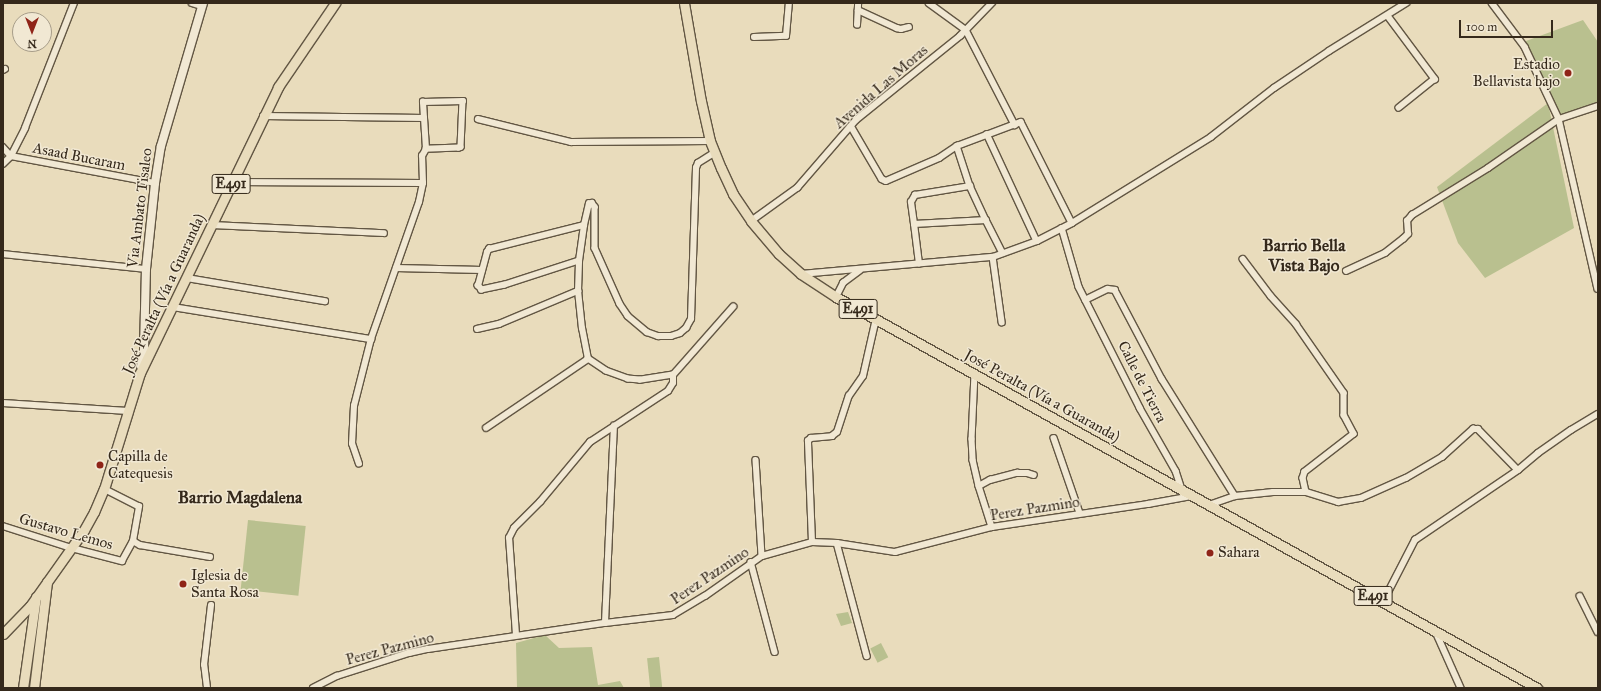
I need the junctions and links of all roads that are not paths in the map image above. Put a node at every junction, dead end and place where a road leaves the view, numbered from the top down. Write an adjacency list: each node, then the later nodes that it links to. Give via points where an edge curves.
1 (74, 3): 32 (street, via 25,128)
2 (192, 3): 11 (street)
3 (335, 3): 20 (main road, José Peralta (Vía a Guaranda) / E491, via 278,87)
4 (684, 3): 27 (main road, José Peralta (Vía a Guaranda) / E491)
5 (789, 3): 17 (street, via 786,36)
6 (858, 3): 12 (street)
7 (929, 3): 16 (street)
8 (992, 3): 16 (street, Avenida Las Moras)
9 (1406, 3): 13 (street)
10 (1492, 3): 23 (street, via 1525,47)
11 (202, 5): 35 (main road, Via Ambato Tisaleo, via 161,146)
12 (858, 10): 14 (street); 15 (street, via 897,28)
13 (1388, 16): 19 (street, via 1435,79); 40 (street, via 1280,84 1211,137)
14 (857, 25)
15 (909, 27)
16 (966, 30): 24 (street); 25 (street, Avenida Las Moras)
17 (754, 37)
18 (1598, 106): 23 (street)
19 (1399, 108)
20 (263, 116): 21 (street); 34 (main road, José Peralta (Vía a Guaranda) / E491)
21 (424, 118): 30 (street); 30 (street, via 423,102 463,101 462,146)
22 (478, 119): 27 (street, via 571,142)
23 (1559, 119): 57 (street, via 1410,217 1406,224 1408,234 1385,253); 60 (street)
24 (1015, 125): 26 (street); 40 (street, via 1021,122)
25 (851, 126): 28 (street, via 882,179 886,181 939,158); 39 (street, Avenida Las Moras, via 797,188)
26 (986, 134): 28 (street); 46 (street)
27 (710, 141): 31 (main road, José Peralta (Vía a Guaranda) / E491)
28 (957, 146): 37 (street)
29 (3, 147): 32 (street, Asaad Bucaram)
30 (426, 149): 36 (street, via 422,156)
31 (714, 153): 39 (main road, José Peralta (Vía a Guaranda) / E491, via 733,194); 41 (street, via 698,164 695,172 691,319 680,333 658,336 647,332 628,316 595,248 595,207 592,203)
32 (11, 156): 33 (street); 35 (street, Asaad Bucaram)
33 (3, 164)
34 (232, 182): 36 (street); 43 (main road, José Peralta (Vía a Guaranda) / E491)
35 (155, 183): 54 (main road, Via Ambato Tisaleo)
36 (423, 183): 53 (street)
37 (970, 186): 38 (street); 42 (street, via 915,195 911,202)
38 (986, 220): 42 (street); 47 (street)
39 (751, 221): 58 (main road, José Peralta (Vía a Guaranda) / E491, via 779,254)
40 (1072, 223): 44 (street)
41 (584, 224): 51 (street); 55 (street, via 492,247 487,252)
42 (914, 224): 52 (street)
43 (212, 225): 45 (street); 59 (main road, José Peralta (Vía a Guaranda) / E491)
44 (1062, 228): 46 (street); 63 (street, Calle de Tierra)
45 (384, 233)
46 (1037, 242): 47 (street)
47 (1003, 253): 49 (street)
48 (3, 254): 54 (street)
49 (993, 256): 52 (street); 68 (street)
50 (1243, 259): 88 (street, via 1296,324 1344,393 1344,415 1354,434 1305,472 1303,478)
51 (579, 261): 55 (street, via 482,290 478,286); 61 (street)
52 (919, 264): 56 (street)
53 (396, 268): 55 (street); 70 (street)
54 (146, 269): 72 (main road, Via Ambato Tisaleo, via 144,350)
55 (482, 270)
56 (860, 270): 58 (street); 62 (street, via 843,283)
57 (1346, 271)
58 (801, 274): 62 (main road, José Peralta (Vía a Guaranda) / E491)
59 (187, 278): 64 (street); 65 (main road, José Peralta (Vía a Guaranda) / E491)
60 (1598, 289)
61 (578, 291): 69 (street, via 499,324); 71 (street)
62 (836, 297): 67 (main road, José Peralta (Vía a Guaranda) / E491)
63 (1085, 300): 87 (street, Calle de Tierra, via 1140,408 1176,471); 90 (street, via 1108,288 1115,290 1162,379)
64 (325, 301)
65 (173, 307): 70 (street); 72 (main road, José Peralta (Vía a Guaranda) / E491)
66 (733, 307): 74 (street)
67 (876, 318): 73 (main road, José Peralta (Vía a Guaranda) / E491); 96 (street, via 863,376 849,396 837,432 832,436 811,438 808,441)
68 (1002, 322)
69 (477, 329)
70 (371, 339): 82 (street, via 354,406 354,453)
71 (588, 358): 74 (street, via 606,371 628,379 640,380); 79 (street)
72 (140, 373): 76 (main road, José Peralta (Vía a Guaranda) / E491)
73 (974, 374): 85 (street, via 972,439); 87 (main road, José Peralta (Vía a Guaranda) / E491)
74 (673, 375): 78 (street, via 673,383 668,391)
75 (3, 403): 76 (street)
76 (128, 411): 86 (main road, José Peralta (Vía a Guaranda) / E491)
77 (1598, 414): 83 (street, via 1538,453)
78 (614, 426): 107 (street); 111 (street, via 590,442 511,533 509,538)
79 (486, 428)
80 (1054, 438): 92 (street)
81 (756, 460): 99 (street)
82 (359, 464)
83 (1518, 470): 88 (street, via 1476,428 1452,449 1406,478 1361,498 1338,502); 105 (street, via 1415,540)
84 (1034, 475): 85 (street, via 1016,473 990,480)
85 (979, 486): 94 (street)
86 (104, 489): 95 (street, via 139,507); 98 (main road, José Peralta (Vía a Guaranda) / E491, via 94,512)
87 (1182, 489): 89 (main road, José Peralta (Vía a Guaranda) / E491)
88 (1306, 492): 90 (street, via 1260,492)
89 (1192, 496): 91 (main road, José Peralta (Vía a Guaranda) / E491); 92 (street, Perez Pazmino)
90 (1235, 496): 91 (street)
91 (1209, 505): 105 (main road, José Peralta (Vía a Guaranda) / E491)
92 (1080, 514): 94 (street, Perez Pazmino)
93 (3, 526): 98 (street, Gustavo Lemos)
94 (992, 527): 97 (street, Perez Pazmino, via 895,552)
95 (133, 542): 98 (street, Gustavo Lemos, via 122,561); 100 (street)
96 (812, 542): 97 (street, Perez Pazmino); 99 (street, Perez Pazmino)
97 (838, 543): 113 (street)
98 (72, 548): 102 (main road, José Peralta (Vía a Guaranda) / E491)
99 (762, 556): 101 (street, Perez Pazmino)
100 (210, 557)
101 (751, 562): 107 (street, Perez Pazmino, via 673,615); 112 (street)
102 (47, 582): 104 (main road, E491); 115 (main road)
103 (1580, 596): 109 (street)
104 (36, 597): 110 (main road, E491); 114 (main road)
105 (1383, 602): 108 (main road, José Peralta (Vía a Guaranda) / E491)
106 (211, 605): 116 (street, via 204,665)
107 (605, 623): 111 (street, Perez Pazmino)
108 (1436, 631): 118 (street); 119 (main road, José Peralta (Vía a Guaranda) / E491)
109 (1598, 632)
110 (3, 634)
111 (516, 635): 117 (street, Perez Pazmino, via 409,653 337,676)
112 (775, 652)
113 (867, 656)
114 (23, 688)
115 (34, 688)
116 (207, 688)
117 (313, 688)
118 (1461, 688)
119 (1537, 688)

